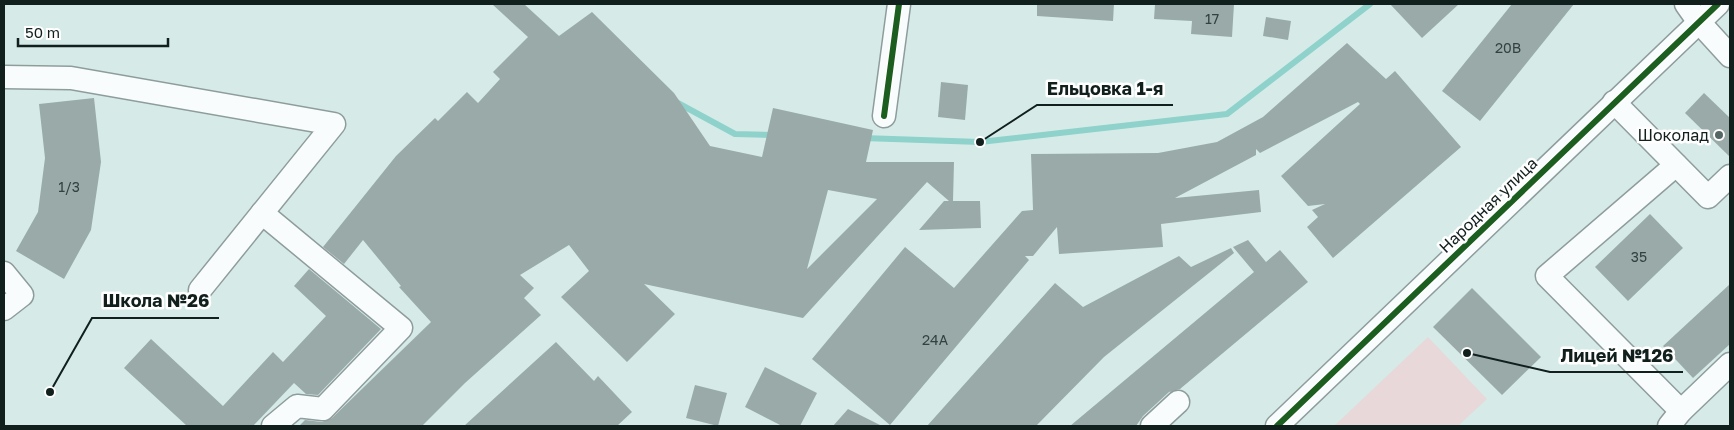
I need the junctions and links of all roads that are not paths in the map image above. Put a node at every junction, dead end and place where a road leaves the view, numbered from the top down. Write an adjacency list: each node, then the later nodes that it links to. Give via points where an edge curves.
1 (899, 4): 7 (street)
2 (1718, 4): 3 (street, Народная улица)
3 (1692, 12): 4 (street); 6 (street, Народная улица)
4 (1730, 56)
5 (4, 77): 10 (street, via 71,78 334,124)
6 (1614, 102): 8 (street); 19 (street, Народная улица)
7 (884, 116)
8 (1676, 165): 9 (street, via 1708,197); 16 (street, via 1548,276)
9 (1730, 176)
10 (262, 213): 12 (street); 17 (street, via 401,328 323,409 297,406)
11 (4, 273): 13 (street, via 22,295)
12 (200, 290)
13 (4, 309)
14 (1730, 364): 16 (street)
15 (1178, 402): 18 (street)
16 (1675, 419)
17 (273, 426)
18 (1152, 426)
19 (1277, 426)

